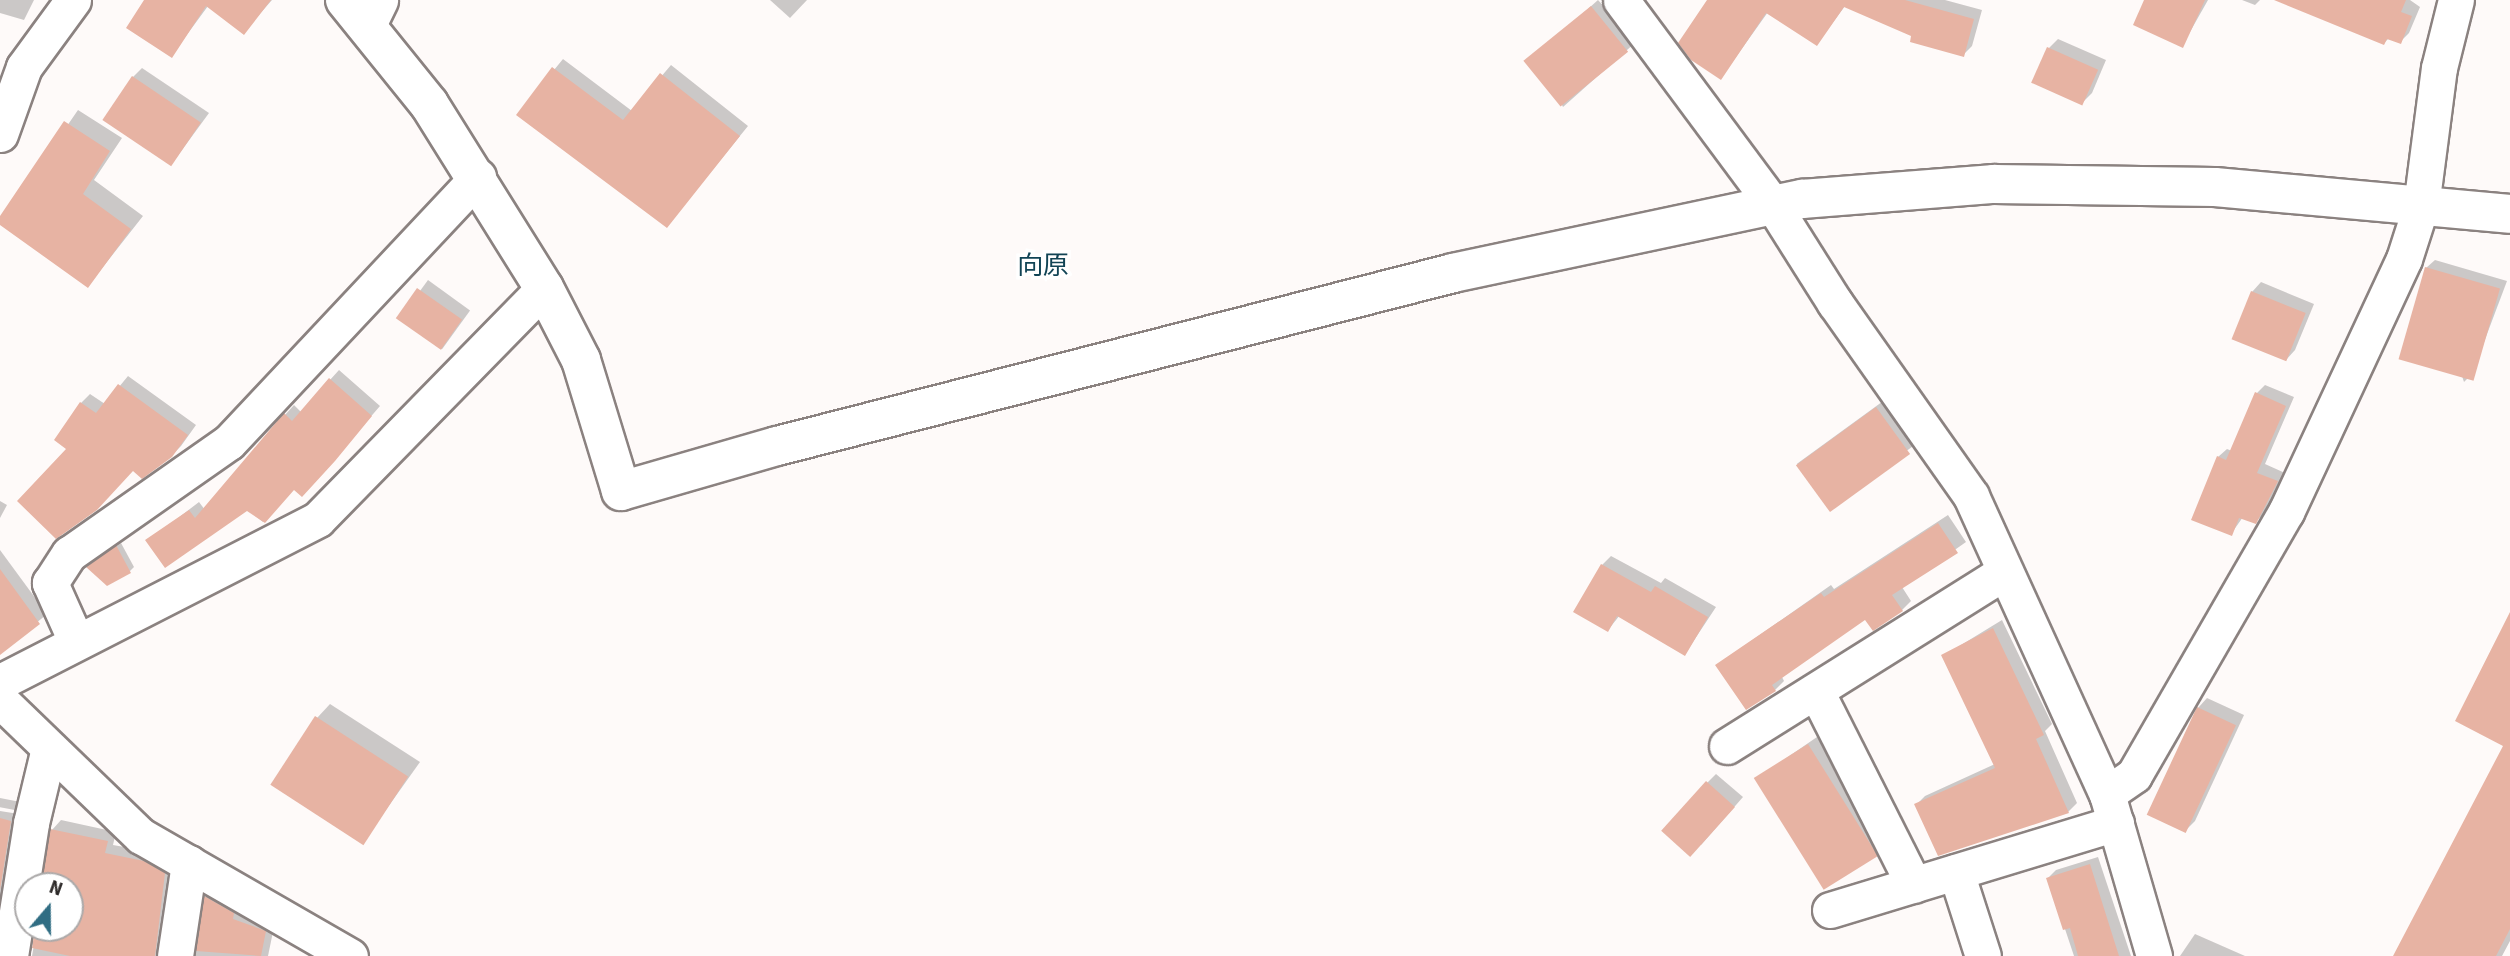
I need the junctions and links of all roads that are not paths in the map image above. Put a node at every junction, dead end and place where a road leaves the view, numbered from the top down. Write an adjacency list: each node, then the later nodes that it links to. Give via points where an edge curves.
1 (73, 0): 5 (street)
2 (1621, 0): 8 (street)
3 (2456, 0): 9 (street, via 2439,68)
4 (364, 9): 7 (street)
5 (12, 64): 6 (street)
6 (0, 134)
7 (478, 177): 11 (street); 13 (street, via 229,442 69,554 50,583)
8 (1773, 205): 9 (street, via 1994,184 2215,187); 11 (street, via 1453,273 777,446 621,491 581,360); 12 (street, via 1835,303 1971,496)
9 (2421, 206): 10 (street); 19 (street, via 2404,259 2286,512)
10 (2510, 214)
11 (544, 289): 13 (street, via 318,519)
12 (2004, 572): 15 (street); 19 (street)
13 (76, 641): 14 (street)
14 (0, 681)
15 (1816, 691): 17 (street); 22 (street)
16 (0, 699): 18 (street)
17 (1727, 746)
18 (49, 748): 20 (street, via 141,836); 25 (street, via 31,823)
19 (2111, 808): 21 (street); 28 (street)
20 (189, 863): 24 (street); 26 (street)
21 (1955, 872): 22 (street); 27 (street)
22 (1914, 885): 23 (street)
23 (1830, 910)
24 (331, 951)
25 (10, 956)
26 (175, 956)
27 (1983, 956)
28 (2154, 956)

